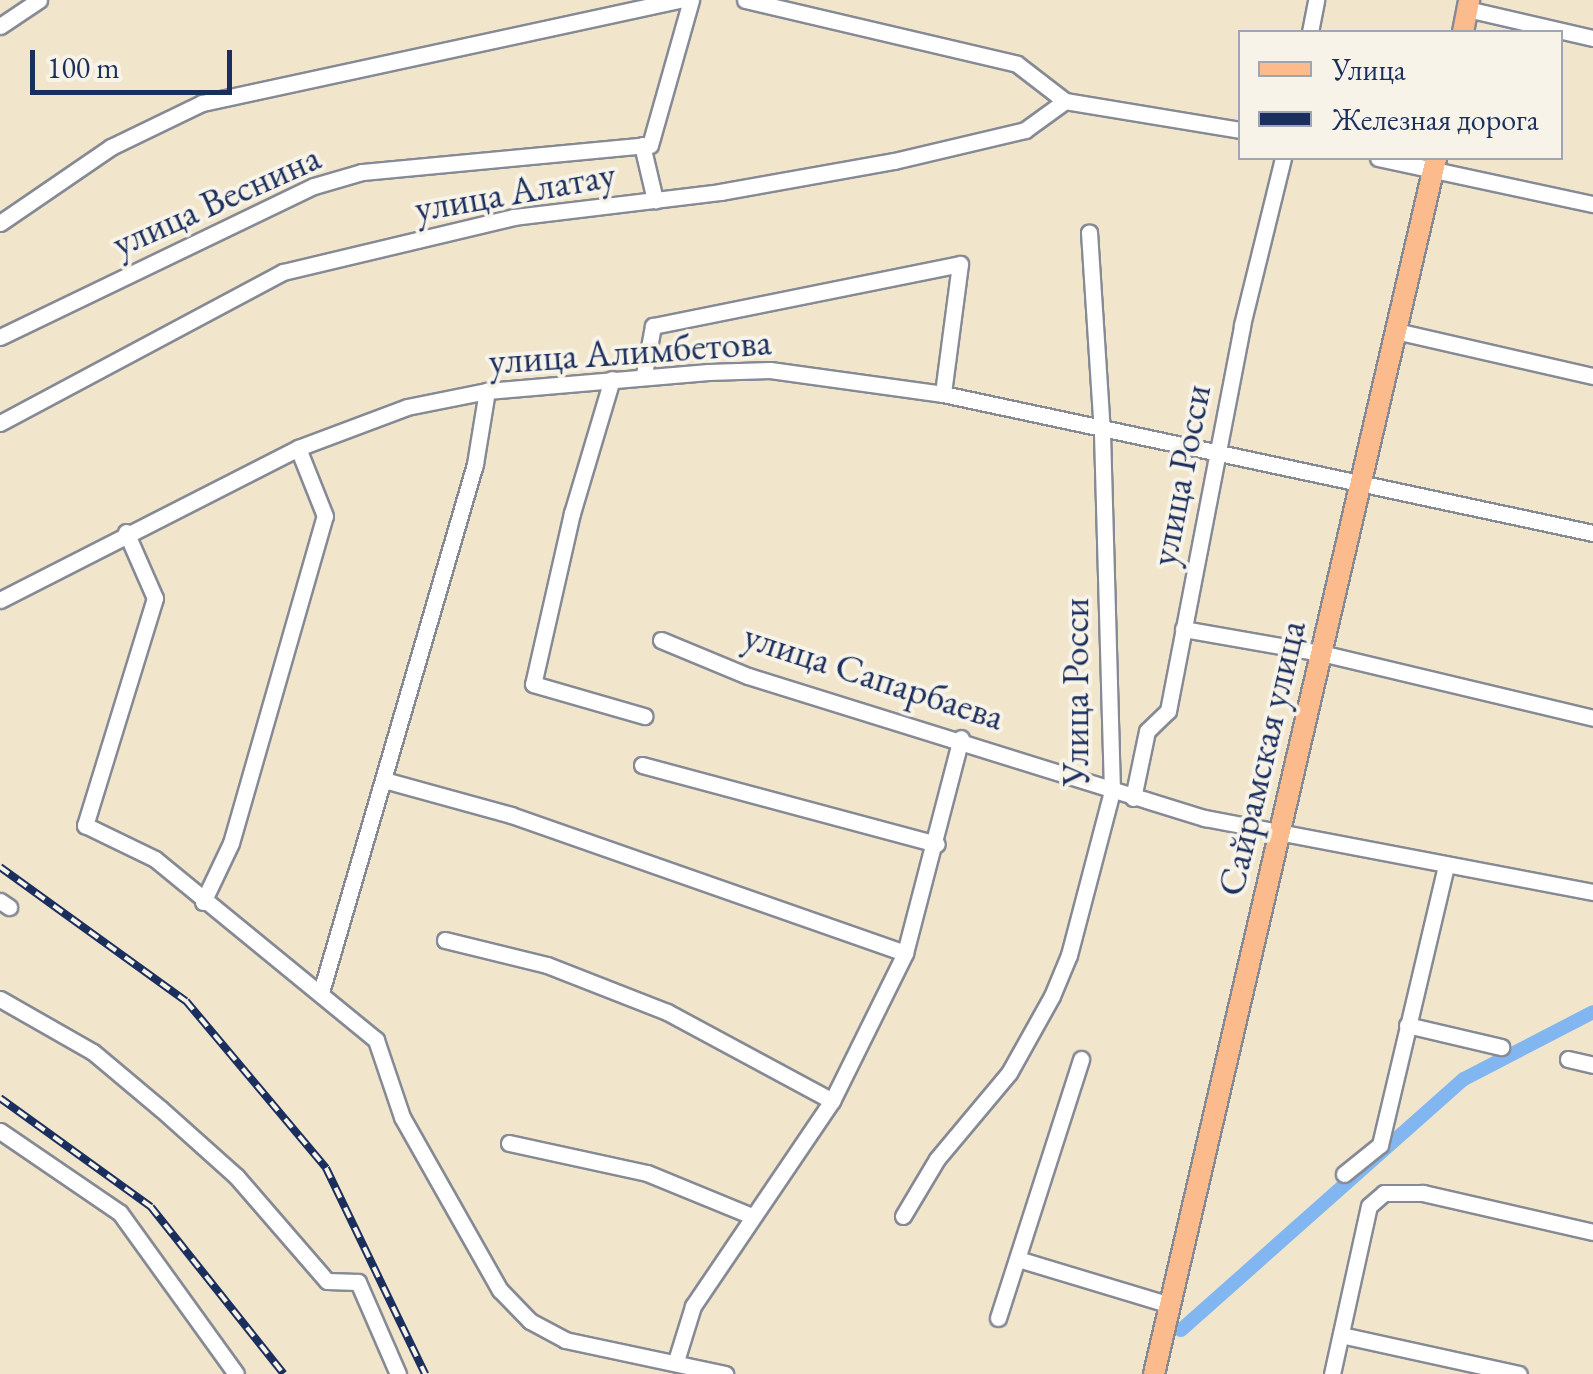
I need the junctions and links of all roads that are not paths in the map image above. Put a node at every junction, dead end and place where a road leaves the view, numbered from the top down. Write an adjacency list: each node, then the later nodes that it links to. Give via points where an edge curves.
1 (39, 0): 9 (street)
2 (680, 0): 23 (street, via 202,103 111,148)
3 (690, 0): 17 (street)
4 (745, 0): 8 (street)
5 (824, 0): 8 (street)
6 (1316, 0): 10 (street)
7 (1468, 5): 11 (main road); 12 (street)
8 (820, 19): 15 (street, via 1017,64)
9 (0, 26)
10 (1310, 30)
11 (1462, 30)
12 (1563, 30)
13 (1563, 30): 14 (street)
14 (1593, 38)
15 (1065, 101): 16 (street); 21 (street, улица Алатау, via 1025,130 894,161)
16 (1238, 130)
17 (646, 145): 21 (street); 26 (street, улица Веснина, via 362,172 314,186)
18 (1283, 160): 35 (street, улица Росси)
19 (1401, 160): 20 (street)
20 (1435, 163): 22 (street); 25 (main road, Сайрамская улица)
21 (655, 200): 32 (street, улица Алатау, via 514,217 283,272)
22 (1593, 204)
23 (0, 223)
24 (1088, 232): 33 (street, Улица Росси)
25 (1396, 331): 28 (street); 36 (main road, Сайрамская улица)
26 (0, 337)
27 (644, 374): 29 (street, улица Алимбетова); 31 (street, улица Алимбетова, via 770,370); 31 (street, via 653,326 960,264)
28 (1593, 376)
29 (612, 379): 30 (street, улица Алимбетова); 43 (street, via 572,513 533,684)
30 (488, 390): 34 (street, улица Алимбетова, via 406,407); 47 (street, via 476,464)
31 (943, 394): 33 (street, улица Алимбетова)
32 (0, 423)
33 (1102, 433): 35 (street, улица Алимбетова); 48 (street, Улица Росси)
34 (298, 448): 37 (street, улица Алимбетова); 54 (street, via 326,516 231,843)
35 (1217, 455): 36 (street, улица Алимбетова); 40 (street, улица Росси)
36 (1362, 484): 38 (street, улица Алимбетова); 42 (main road, Сайрамская улица)
37 (126, 532): 39 (street, улица Алимбетова); 54 (street, via 156,598 85,824 156,859)
38 (1593, 534)
39 (0, 600)
40 (1184, 628): 42 (street); 49 (street, улица Росси, via 1168,710 1147,731)
41 (661, 640): 45 (street, улица Сапарбаева, via 748,676)
42 (1320, 653): 44 (street); 50 (main road, Сайрамская улица)
43 (644, 716)
44 (1593, 718)
45 (961, 738): 48 (street, улица Сапарбаева); 51 (street)
46 (642, 765): 51 (street)
47 (384, 780): 56 (street, via 511,815); 57 (street)
48 (1112, 791): 49 (street, улица Сапарбаева); 69 (street, Улица Росси, via 1052,996 1010,1073 937,1159)
49 (1133, 798): 50 (street, улица Сапарбаева)
50 (1278, 835): 52 (street, улица Сапарбаева); 72 (main road, Сайрамская улица)
51 (936, 844): 56 (street)
52 (1446, 866): 53 (street, улица Сапарбаева); 59 (street)
53 (1593, 892)
54 (203, 902): 57 (street)
55 (444, 940): 64 (street, via 547,965 668,1012)
56 (905, 953): 64 (street)
57 (321, 992): 76 (street, via 376,1040 402,1117 500,1290 530,1321 565,1340)
58 (0, 999): 78 (street, via 93,1052 161,1109 236,1176 327,1282 358,1282)
59 (1407, 1024): 60 (street); 67 (street, via 1380,1145)
60 (1502, 1047)
61 (1080, 1058): 71 (street)
62 (1568, 1059): 63 (street)
63 (1593, 1065)
64 (832, 1101): 68 (street)
65 (0, 1132): 77 (street, via 120,1213)
66 (509, 1143): 68 (street, via 647,1173)
67 (1344, 1174)
68 (752, 1216): 75 (street, via 693,1306)
69 (903, 1216)
70 (1593, 1232): 74 (street, via 1423,1192 1384,1193 1369,1206)
71 (1018, 1259): 72 (street); 73 (street)
72 (1170, 1305): 80 (main road, Сайрамская улица)
73 (998, 1318)
74 (1341, 1335): 81 (street); 82 (street)
75 (676, 1361): 76 (street); 79 (street)
76 (655, 1367)
77 (236, 1374)
78 (398, 1374)
79 (725, 1374)
80 (1154, 1374)
81 (1332, 1374)
82 (1519, 1374)

